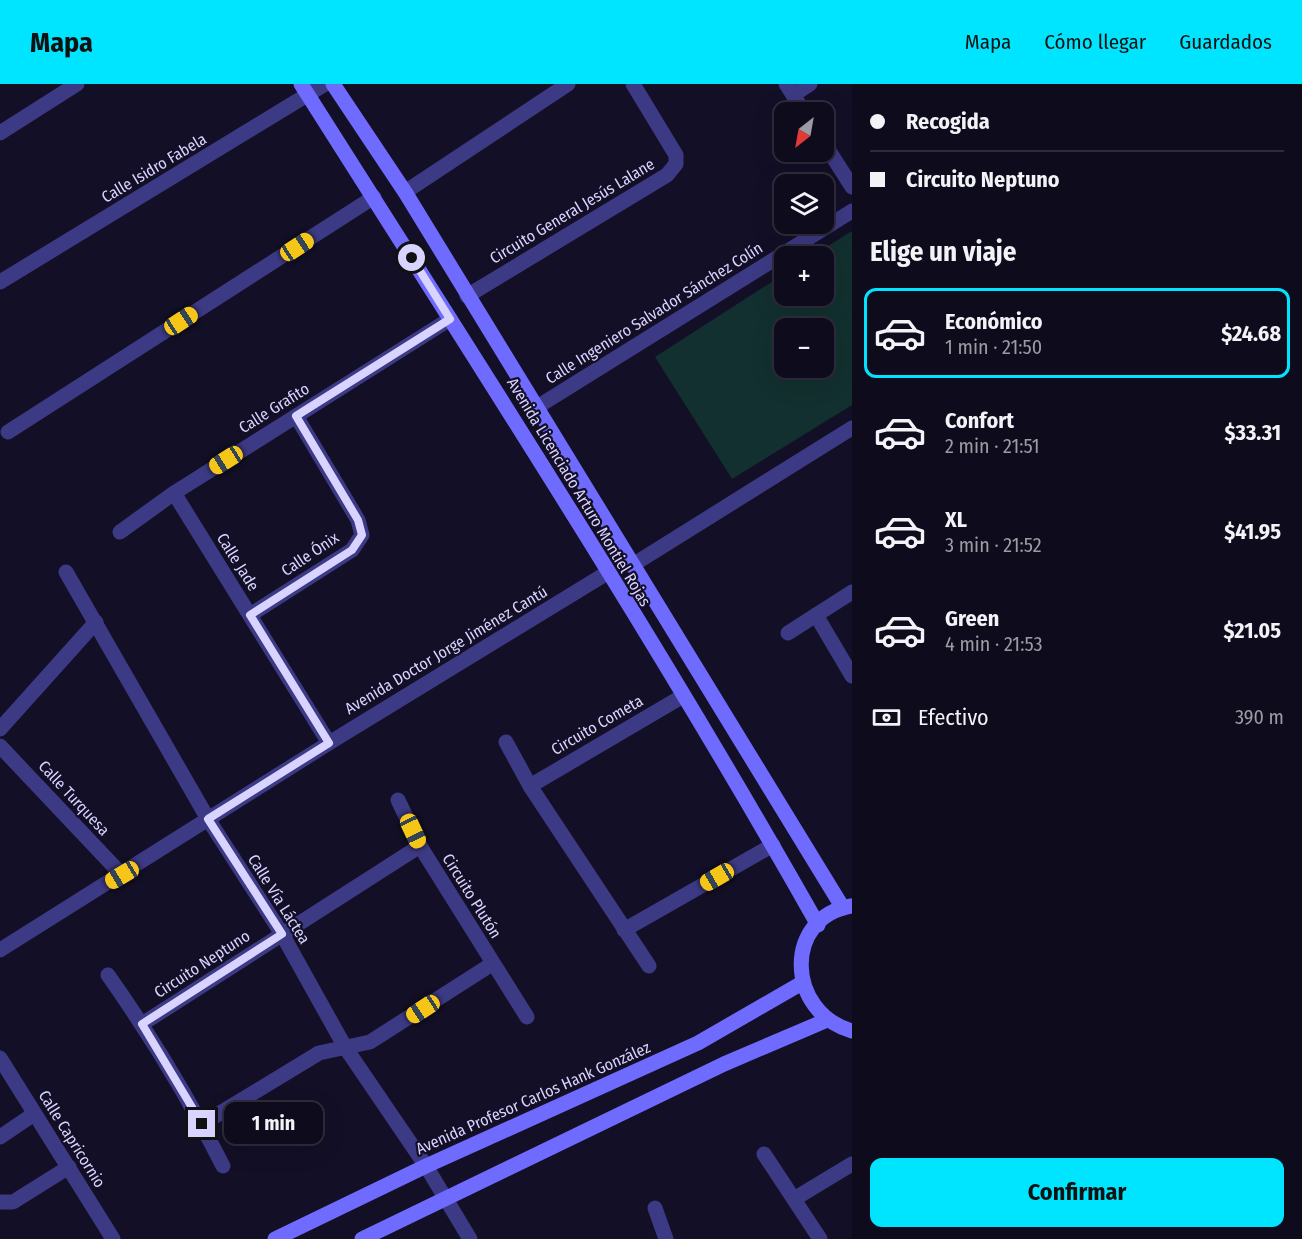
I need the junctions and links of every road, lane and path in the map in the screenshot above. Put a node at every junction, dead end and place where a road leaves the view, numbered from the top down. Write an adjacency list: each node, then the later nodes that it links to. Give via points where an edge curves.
1 (77, 84): 10 (street)
2 (325, 84): 8 (street, Calle Isidro Fabela)
3 (333, 84): 13 (main road, Avenida Licenciado Arturo Montiel Rojas)
4 (568, 84): 13 (street)
5 (633, 84): 17 (street, Circuito General Jesús Lalane, via 676,155 676,164 667,175)
6 (810, 84): 7 (street)
7 (789, 89): 9 (street)
8 (304, 90): 14 (main road, Avenida Licenciado Arturo Montiel Rojas); 16 (street, Calle Isidro Fabela)
9 (797, 102)
10 (0, 132)
11 (834, 158): 12 (street)
12 (852, 187)
13 (405, 192): 17 (main road, Avenida Licenciado Arturo Montiel Rojas)
14 (374, 197): 18 (main road, Avenida Licenciado Arturo Montiel Rojas); 22 (street)
15 (852, 211): 19 (street, Calle Ingeniero Salvador Sánchez Colín)
16 (0, 282)
17 (467, 296): 19 (main road, Avenida Licenciado Arturo Montiel Rojas)
18 (450, 319): 20 (street, Calle Grafito); 27 (main road, Avenida Licenciado Arturo Montiel Rojas)
19 (537, 407): 25 (main road, Avenida Licenciado Arturo Montiel Rojas)
20 (296, 416): 23 (street, Calle Grafito); 29 (street, Calle Ónix, via 358,520 362,535 352,550)
21 (852, 428): 25 (street)
22 (8, 432)
23 (174, 494): 24 (street, Calle Grafito); 29 (street, Calle Jade)
24 (120, 532)
25 (631, 566): 45 (main road, Avenida Licenciado Arturo Montiel Rojas)
26 (66, 572): 31 (street, Calle Vía Láctea)
27 (607, 573): 34 (main road, Avenida Licenciado Arturo Montiel Rojas); 37 (street, Avenida Doctor Jorge Jiménez Cantú)
28 (852, 592): 30 (street)
29 (250, 615): 37 (street, Calle Jade)
30 (816, 615): 32 (street); 33 (street)
31 (96, 622): 35 (street); 41 (street, Calle Vía Láctea)
32 (788, 633)
33 (852, 676)
34 (683, 696): 39 (street, Circuito Cometa); 42 (main road, Avenida Licenciado Arturo Montiel Rojas)
35 (0, 729)
36 (506, 742): 39 (street)
37 (329, 743): 41 (street, Avenida Doctor Jorge Jiménez Cantú)
38 (0, 746): 44 (street, Calle Turquesa)
39 (530, 786): 47 (street)
40 (399, 801): 43 (street, Circuito Plutón)
41 (208, 819): 44 (street, Avenida Doctor Jorge Jiménez Cantú); 48 (street, Calle Vía Láctea)
42 (773, 845): 46 (main road, Avenida Licenciado Arturo Montiel Rojas); 47 (street)
43 (420, 846): 48 (street, Circuito Plutón); 50 (street, Circuito Plutón)
44 (122, 875): 49 (street, Avenida Doctor Jorge Jiménez Cantú)
45 (847, 907): 46 (main road)
46 (818, 925): 53 (main road, via 803,952)
47 (624, 930): 51 (street)
48 (282, 934): 56 (street, Circuito Neptuno); 58 (street, Calle Vía Láctea)
49 (2, 944)
50 (492, 964): 54 (street, Circuito Plutón); 58 (street, Circuito Plutón, via 370,1042)
51 (649, 966)
52 (108, 975): 56 (street)
53 (802, 983): 55 (main road); 66 (main road, Avenida Profesor Carlos Hank González, via 698,1043)
54 (527, 1017)
55 (827, 1020): 57 (main road); 69 (main road, via 724,1064)
56 (142, 1024): 61 (street)
57 (852, 1031)
58 (345, 1047): 61 (street, via 319,1053); 66 (street, Calle Vía Láctea)
59 (0, 1058): 60 (street, Calle Capricornio)
60 (34, 1114): 62 (street); 67 (street, Calle Capricornio)
61 (202, 1124): 65 (street)
62 (0, 1137)
63 (764, 1154): 68 (street)
64 (852, 1164): 68 (street)
65 (224, 1166)
66 (426, 1166): 69 (street, Calle Vía Láctea); 73 (main road, Avenida Profesor Carlos Hank González)
67 (69, 1167): 70 (street, via 13,1202); 72 (street, Calle Capricornio)
68 (794, 1198): 77 (street)
69 (445, 1199): 74 (main road); 75 (street, Calle Vía Láctea)
70 (0, 1202)
71 (655, 1208): 76 (street)
72 (113, 1239)
73 (275, 1239)
74 (362, 1239)
75 (470, 1239)
76 (666, 1239)
77 (819, 1239)

